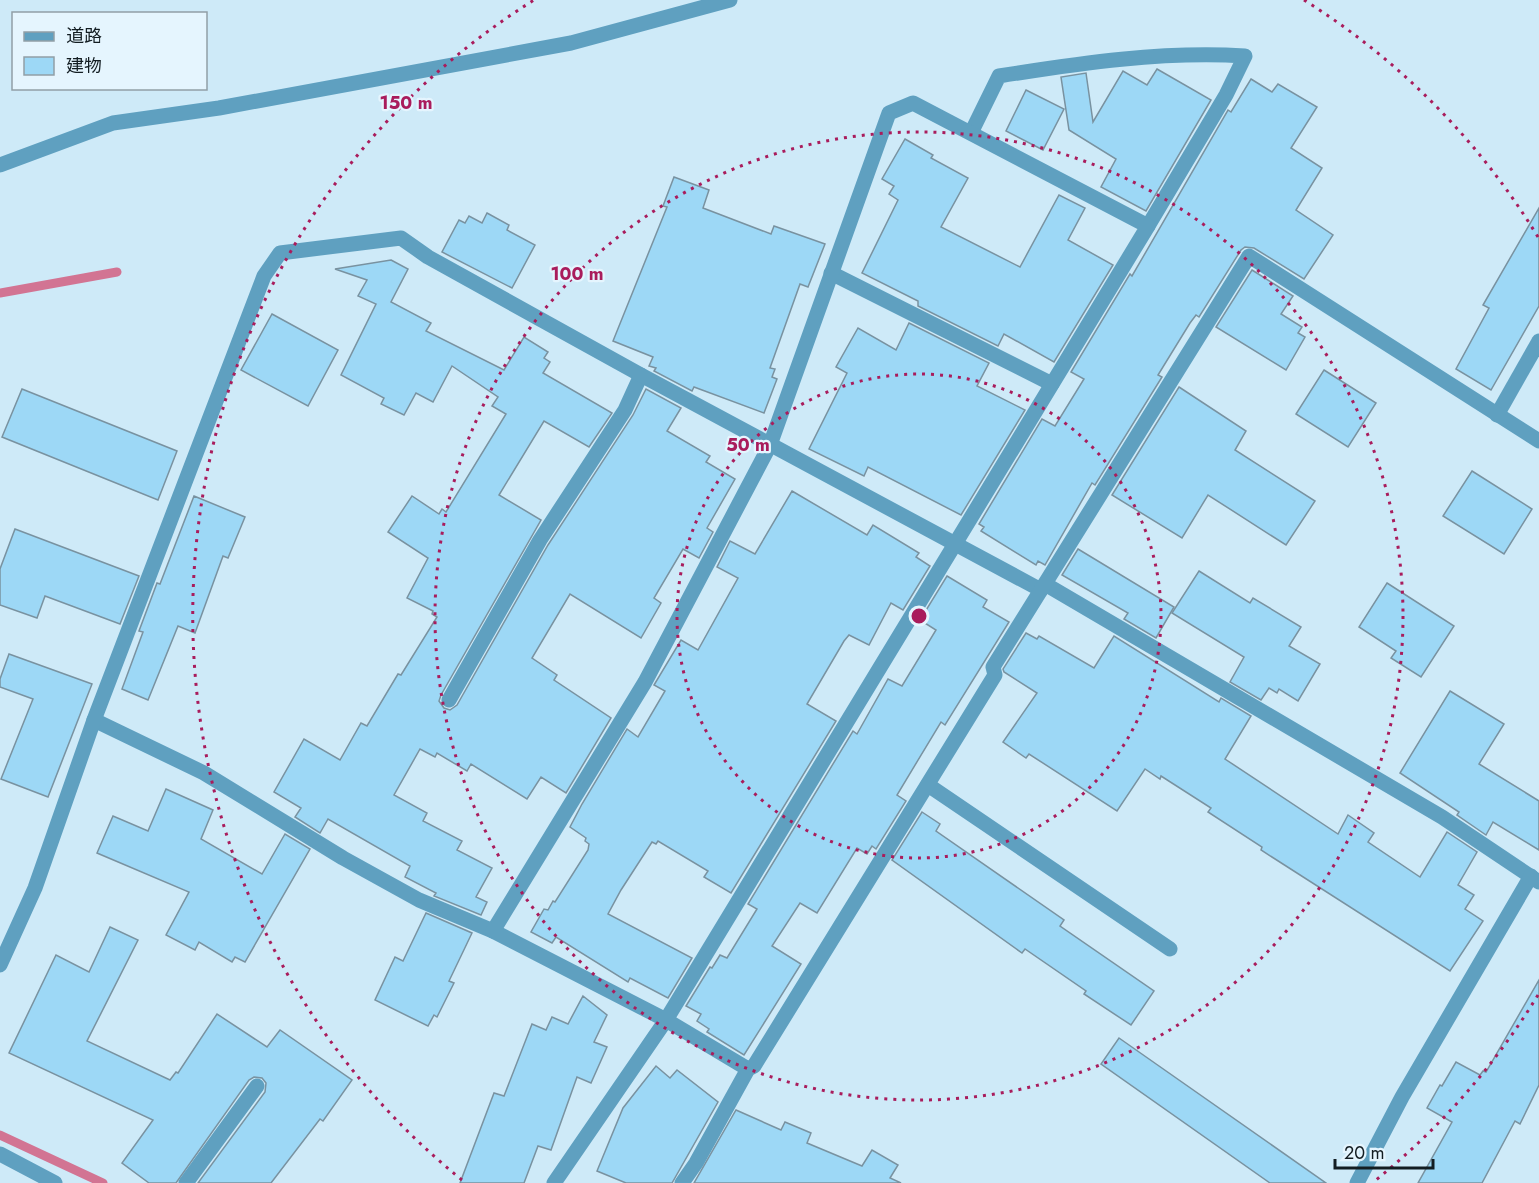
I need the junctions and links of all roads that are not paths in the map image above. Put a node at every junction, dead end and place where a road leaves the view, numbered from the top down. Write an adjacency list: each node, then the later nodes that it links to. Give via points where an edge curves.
1 (730, 0): 3 (street, via 571,43 219,108 113,123)
2 (971, 133): 4 (street); 4 (street, via 999,76 1112,59 1245,56); 5 (street, via 913,103 889,113)
3 (0, 165)
4 (1148, 226): 8 (street)
5 (831, 273): 8 (street); 11 (street)
6 (1539, 341): 9 (street)
7 (641, 375): 11 (street); 14 (street, via 625,410 540,540); 15 (street, via 428,257 401,238 280,253 264,276)
8 (1052, 384): 12 (street)
9 (1497, 415): 10 (street); 13 (street, via 1249,256)
10 (1539, 441)
11 (770, 445): 12 (street); 18 (street, via 645,682)
12 (955, 542): 13 (street); 21 (street)
13 (1043, 587): 16 (street, via 993,667 995,675); 17 (street, via 1370,774)
14 (449, 700)
15 (94, 720): 18 (street, via 204,773 419,900); 20 (street, via 35,888)
16 (928, 785): 19 (street); 22 (street, via 754,1066)
17 (1535, 879): 29 (street, via 1402,1097)
18 (493, 932): 21 (street)
19 (1170, 949)
20 (0, 965)
21 (666, 1020): 22 (street); 27 (street)
22 (748, 1069): 28 (street)
23 (258, 1086): 26 (street)
24 (0, 1154): 25 (street)
25 (55, 1183)
26 (186, 1183)
27 (554, 1183)
28 (682, 1183)
29 (1357, 1183)

